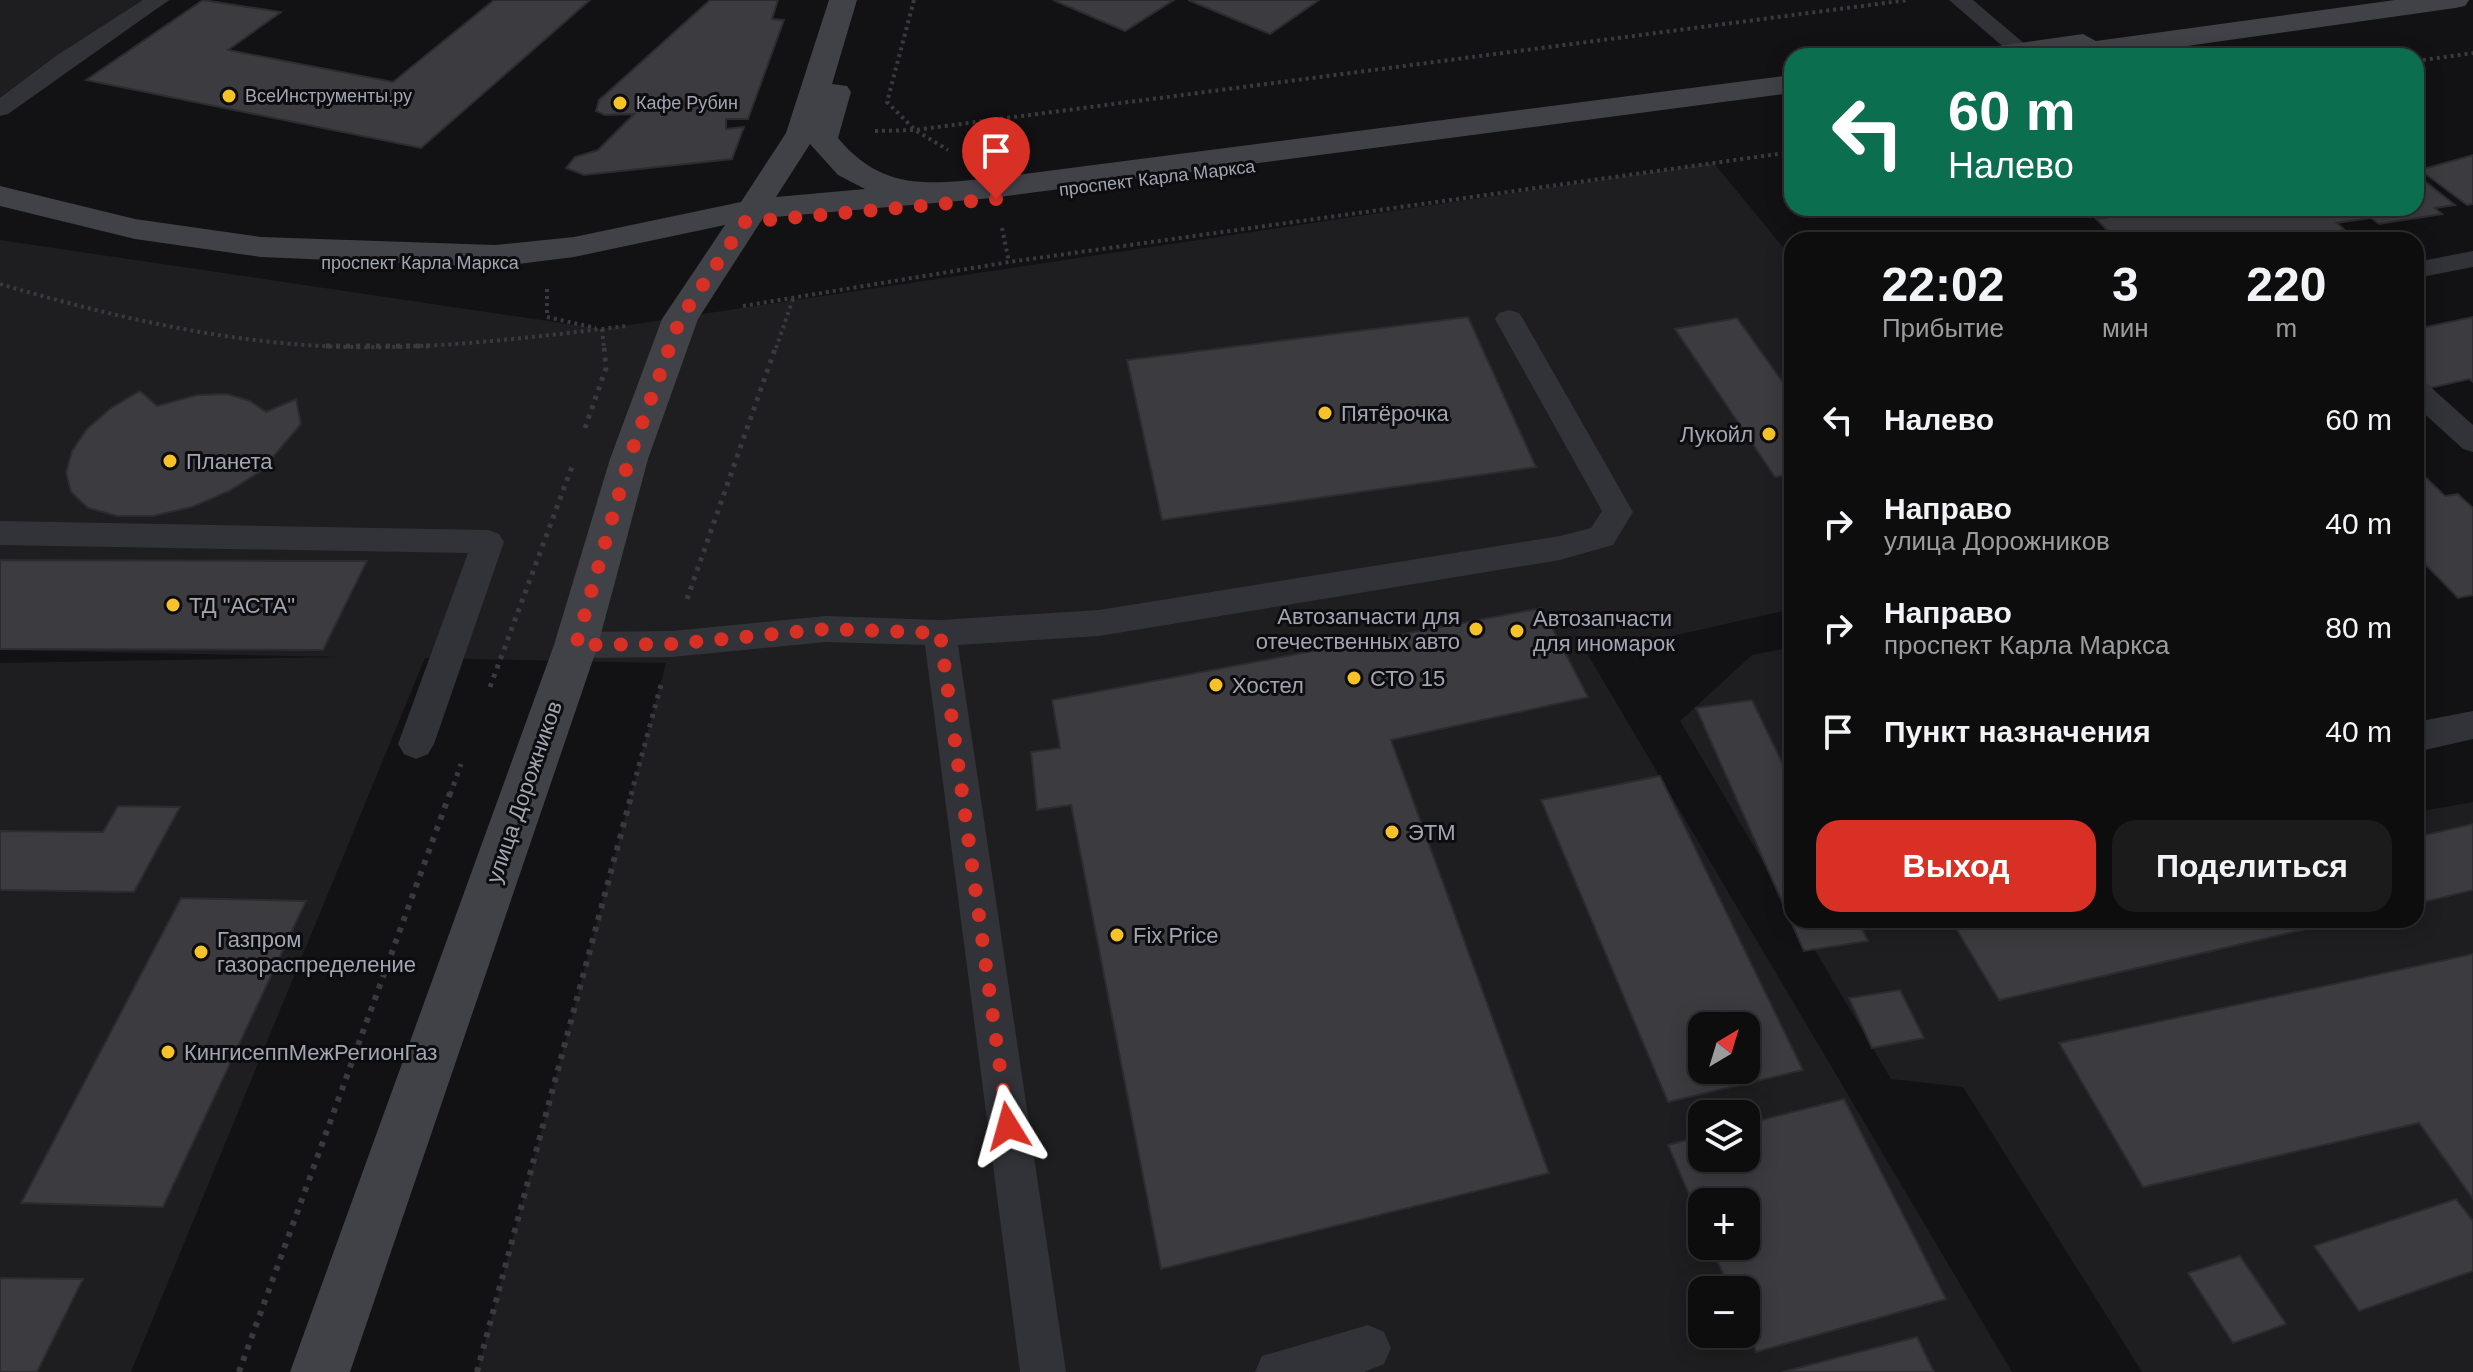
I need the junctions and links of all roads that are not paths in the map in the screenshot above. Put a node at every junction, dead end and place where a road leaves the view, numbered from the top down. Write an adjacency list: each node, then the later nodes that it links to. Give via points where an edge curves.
1 (158, 0): 12 (lane)
2 (843, 0): 16 (main road, улица Дорожников, via 802,133)
3 (868, 0): 13 (main road, via 822,139 865,181)
4 (1960, 0): 7 (lane)
5 (2391, 0): 8 (main road)
6 (2455, 0): 9 (main road)
7 (2018, 48)
8 (2066, 48)
9 (2111, 48)
10 (1784, 85): 13 (main road)
11 (1784, 94): 16 (main road, проспект Карла Маркса, via 996,199)
12 (0, 109)
13 (927, 194): 16 (main road)
14 (0, 196): 16 (main road, via 135,229 261,247 432,255 546,251)
15 (0, 208): 16 (main road, проспект Карла Маркса, via 156,244 273,260 485,266 547,262)
16 (749, 215): 24 (main road, улица Дорожников, via 680,319 629,459)
17 (2473, 259): 18 (lane)
18 (2424, 268)
19 (1509, 319): 23 (lane, via 1618,512 1602,537 1544,551 1099,623)
20 (2424, 397): 21 (lane)
21 (2473, 442)
22 (0, 533): 27 (lane, via 488,542)
23 (940, 633): 24 (lane, via 826,629 672,644); 30 (lane)
24 (576, 645): 29 (main road, улица Дорожников)
25 (2473, 725): 26 (lane)
26 (2424, 735)
27 (416, 744)
28 (1368, 1348): 31 (lane)
29 (320, 1372)
30 (1043, 1372)
31 (1278, 1372)

